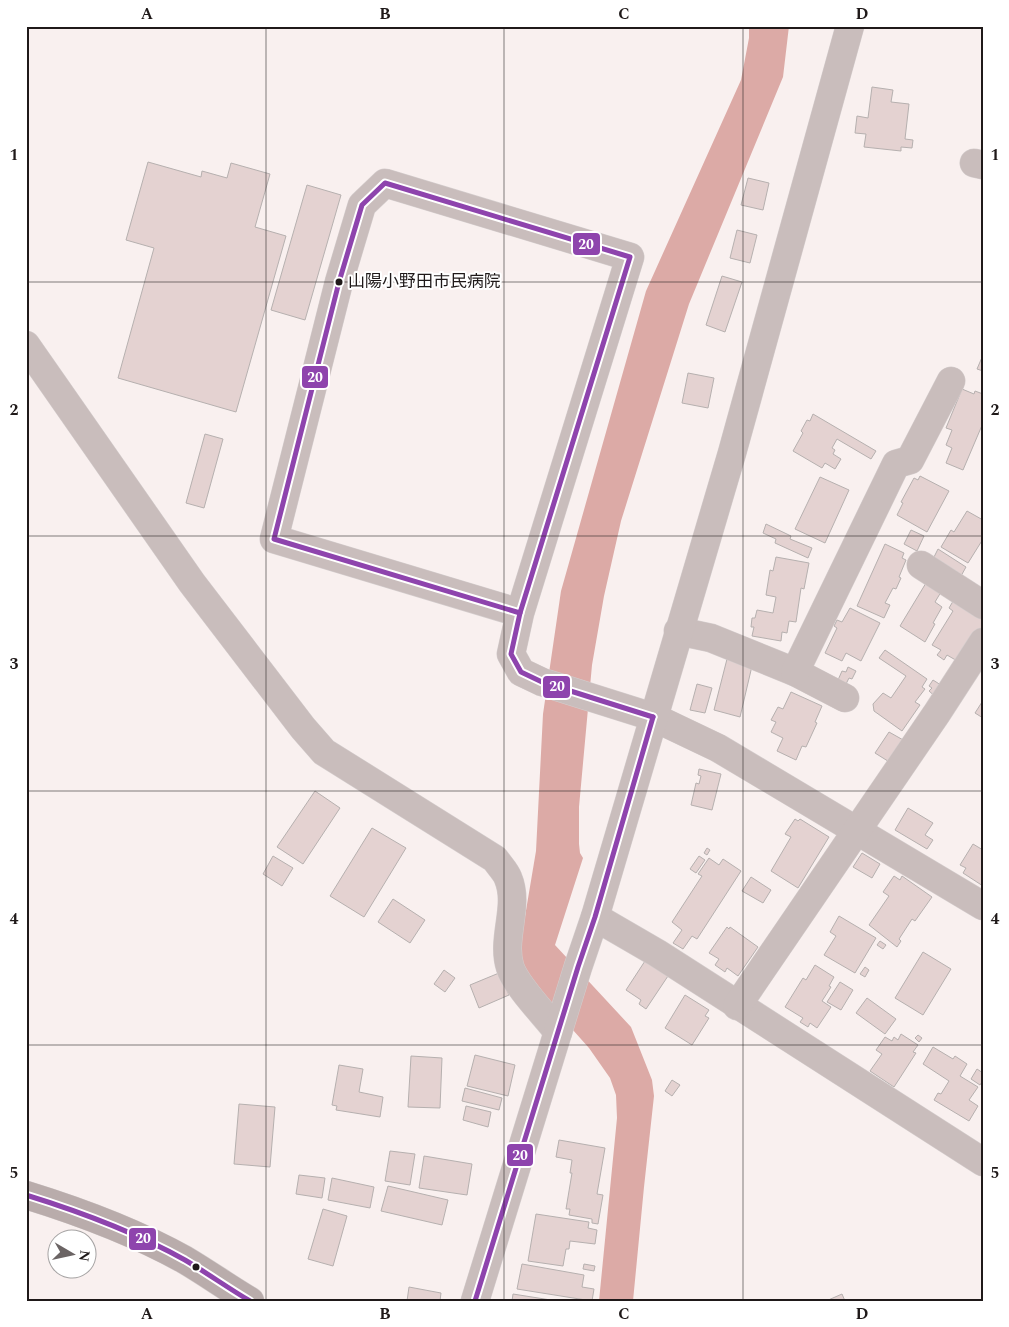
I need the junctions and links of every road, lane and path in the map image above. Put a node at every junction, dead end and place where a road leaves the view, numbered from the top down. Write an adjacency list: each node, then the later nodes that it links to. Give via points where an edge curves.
1 (850, 26): 7 (street, via 732,453)
2 (26, 345): 16 (street, via 192,583 324,752 495,859 509,878 512,899 508,948 510,967 521,986)
3 (951, 381): 9 (street, via 910,460 896,464)
4 (921, 565): 5 (street)
5 (983, 605)
6 (520, 613): 6 (street, via 274,539 339,282 362,205 385,183 630,257); 11 (street, via 510,654 521,672 542,682)
7 (678, 631): 9 (street, via 711,638); 11 (street)
8 (983, 642): 12 (street)
9 (795, 672): 10 (street)
10 (845, 698)
11 (652, 717): 12 (street, via 718,748); 14 (street)
12 (856, 830): 13 (street); 15 (street)
13 (983, 906)
14 (595, 917): 15 (street); 16 (street)
15 (737, 1006): 17 (street)
16 (560, 1026): 20 (street)
17 (983, 1162)
18 (26, 1195): 19 (main road, via 132,1233 184,1260)
19 (250, 1301)
20 (475, 1301)

